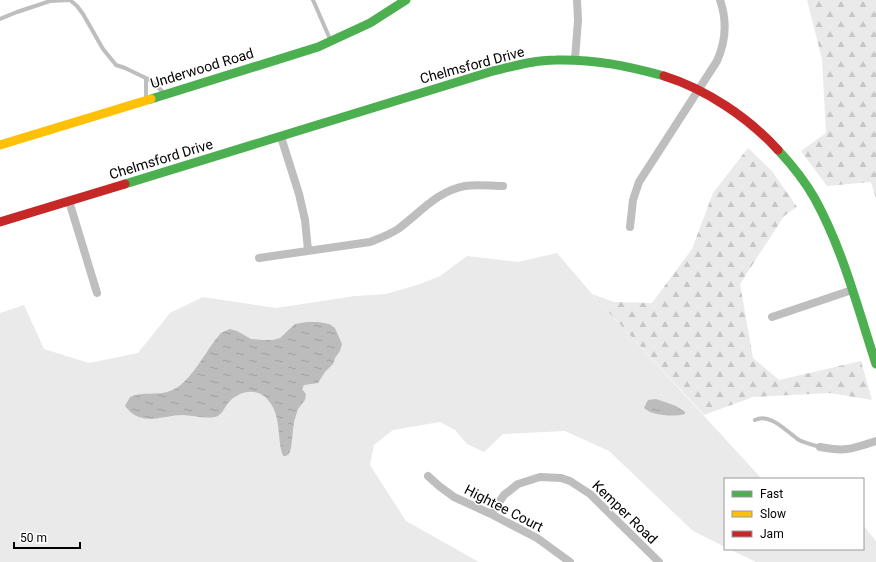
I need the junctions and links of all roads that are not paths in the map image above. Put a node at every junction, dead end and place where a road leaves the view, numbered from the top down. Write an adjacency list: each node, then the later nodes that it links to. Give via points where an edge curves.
1 (69, 0): 6 (lane, via 50,1); 9 (lane, via 83,14 103,49 116,65)
2 (313, 0): 7 (lane)
3 (406, 0): 7 (street, Underwood Road, via 370,23)
4 (577, 0): 8 (street)
5 (720, 0): 10 (street, via 725,25 722,50)
6 (0, 19)
7 (331, 41): 11 (street, Underwood Road)
8 (576, 59): 10 (street, Chelmsford Drive, via 610,62 653,71); 13 (street, Chelmsford Drive, via 525,64 493,71)
9 (146, 79): 11 (lane); 12 (lane)
10 (698, 90): 18 (street, via 639,182 633,200); 21 (street, Chelmsford Drive, via 729,107 774,145 795,169 814,196 834,238)
11 (165, 94): 12 (street, Underwood Road)
12 (146, 100): 14 (street, Underwood Road)
13 (281, 137): 16 (street, Chelmsford Drive); 19 (street, via 300,194)
14 (0, 145)
15 (503, 186): 19 (street, via 454,188 430,202 386,236 370,242)
16 (70, 202): 17 (street, Chelmsford Drive); 22 (street)
17 (0, 222)
18 (630, 227)
19 (308, 250): 20 (street)
20 (259, 258)
21 (852, 290): 23 (street); 24 (street, Chelmsford Drive)
22 (97, 293)
23 (772, 317)
24 (876, 364)
25 (755, 420): 27 (lane, via 766,418 800,441)
26 (876, 441): 27 (street, via 843,450)
27 (820, 447)
28 (428, 476): 29 (street, Hightee Court, via 454,497)
29 (491, 514): 30 (street, Hightee Court, via 537,538); 31 (street, Kemper Road, via 504,495 518,484 540,477 561,478 590,494)
30 (570, 562)
31 (659, 562)

